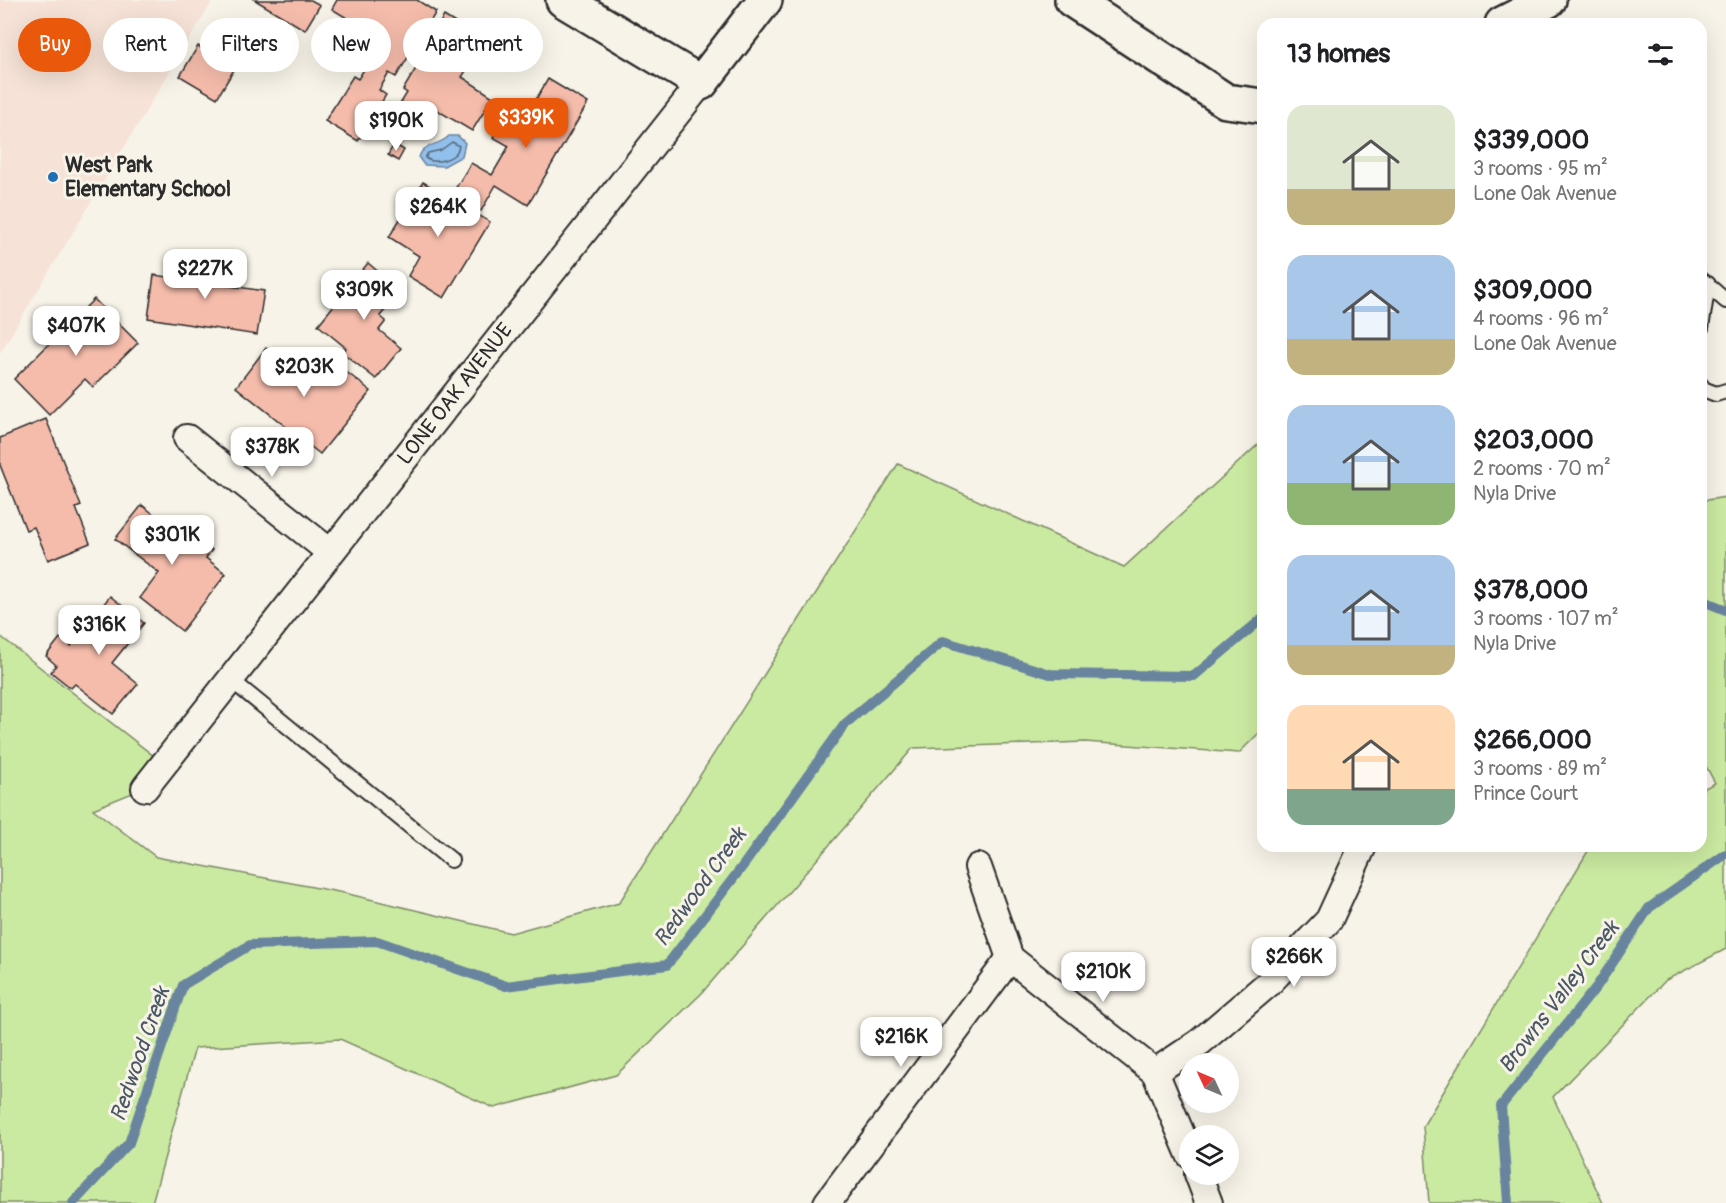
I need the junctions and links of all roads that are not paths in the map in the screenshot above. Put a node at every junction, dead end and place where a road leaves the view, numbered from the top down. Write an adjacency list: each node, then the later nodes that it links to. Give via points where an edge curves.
1 (563, 0): 6 (street)
2 (765, 0): 6 (street, LONE OAK AVENUE)
3 (1072, 0): 7 (street, via 1226,101)
4 (1549, 0): 5 (street)
5 (1514, 18)
6 (701, 83): 13 (street, LONE OAK AVENUE)
7 (1257, 105)
8 (1707, 284): 9 (lane)
9 (1726, 301)
10 (1707, 391): 11 (lane, via 1716,394)
11 (1726, 391)
12 (187, 438): 13 (street)
13 (330, 552): 14 (street, LONE OAK AVENUE)
14 (230, 679): 15 (street, LONE OAK AVENUE); 17 (lane)
15 (145, 788)
16 (1360, 852): 20 (street, via 1329,920 1269,983 1200,1042)
17 (451, 860)
18 (978, 867): 19 (street)
19 (1010, 958): 20 (street); 23 (street)
20 (1155, 1072): 21 (street)
21 (1179, 1129)
22 (1202, 1185): 24 (street)
23 (827, 1203)
24 (1209, 1203)

